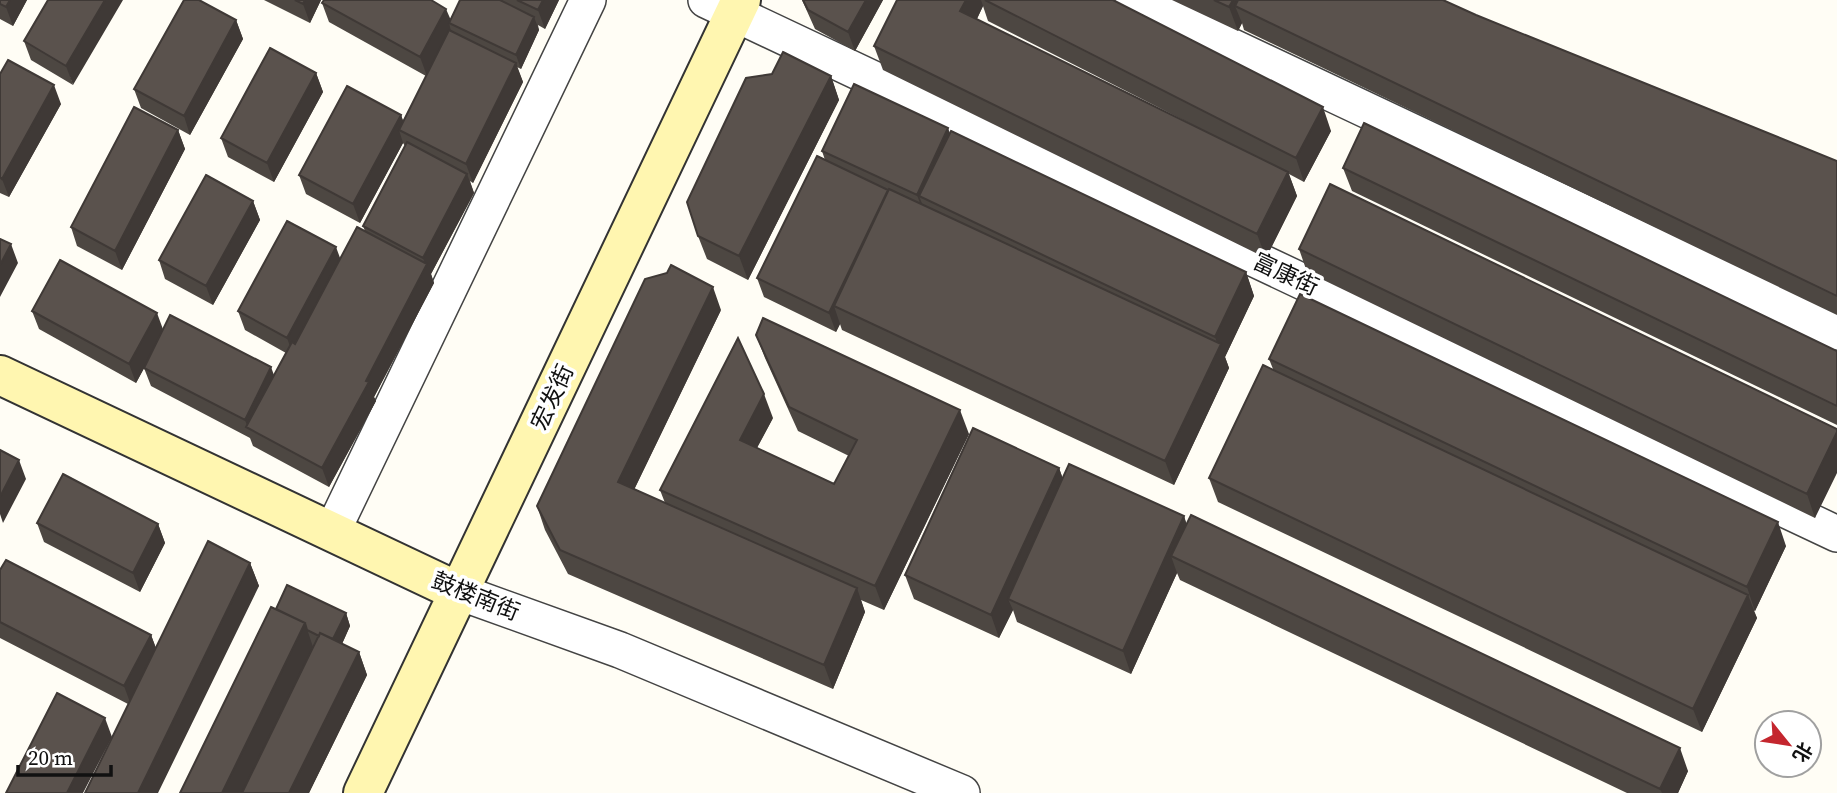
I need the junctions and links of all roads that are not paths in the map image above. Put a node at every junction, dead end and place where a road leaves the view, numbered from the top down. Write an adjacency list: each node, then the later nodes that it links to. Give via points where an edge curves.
1 (588, 0): 6 (street)
2 (1133, 0): 4 (street)
3 (727, 4): 7 (street, 富康街); 8 (street, 宏发街)
4 (1837, 332)
5 (0, 375): 6 (street, 鼓楼南街)
6 (332, 532): 8 (street, 鼓楼南街)
7 (1837, 534)
8 (459, 592): 9 (street, 宏发街); 10 (street, 鼓楼南街, via 620,650)
9 (363, 793)
10 (962, 793)

